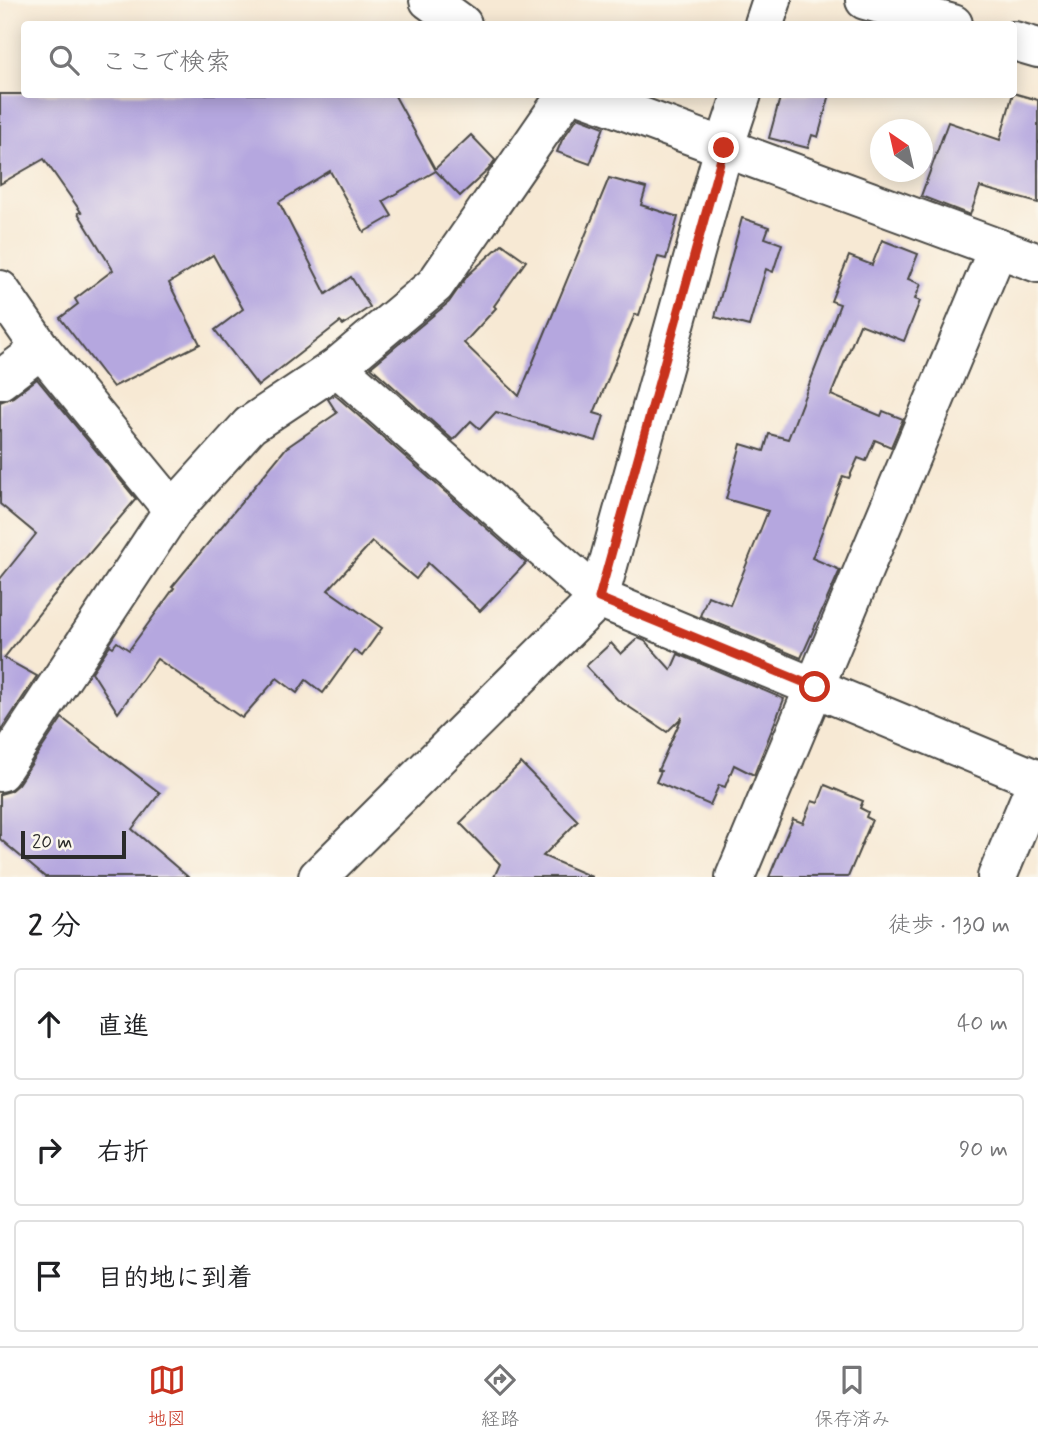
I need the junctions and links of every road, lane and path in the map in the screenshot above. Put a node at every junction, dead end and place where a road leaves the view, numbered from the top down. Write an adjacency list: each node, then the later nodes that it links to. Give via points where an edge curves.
1 (429, 0): 4 (street)
2 (772, 0): 5 (street)
3 (865, 0): 6 (street)
4 (458, 21)
5 (765, 21)
6 (942, 21)
7 (1017, 42): 8 (street)
8 (1038, 48)
9 (564, 98): 17 (street, via 435,285)
10 (590, 98): 12 (street)
11 (741, 98): 12 (street)
12 (724, 148): 13 (street); 20 (street)
13 (998, 248): 14 (street); 21 (street)
14 (1038, 263)
15 (0, 290): 16 (street)
16 (41, 349): 18 (street); 19 (street)
17 (337, 367): 19 (street, via 250,425); 20 (street)
18 (0, 380)
19 (173, 510): 22 (street)
20 (599, 598): 21 (street); 24 (street)
21 (815, 687): 23 (street); 25 (street)
22 (0, 772)
23 (1038, 780): 26 (street)
24 (318, 877)
25 (735, 877)
26 (997, 877)

